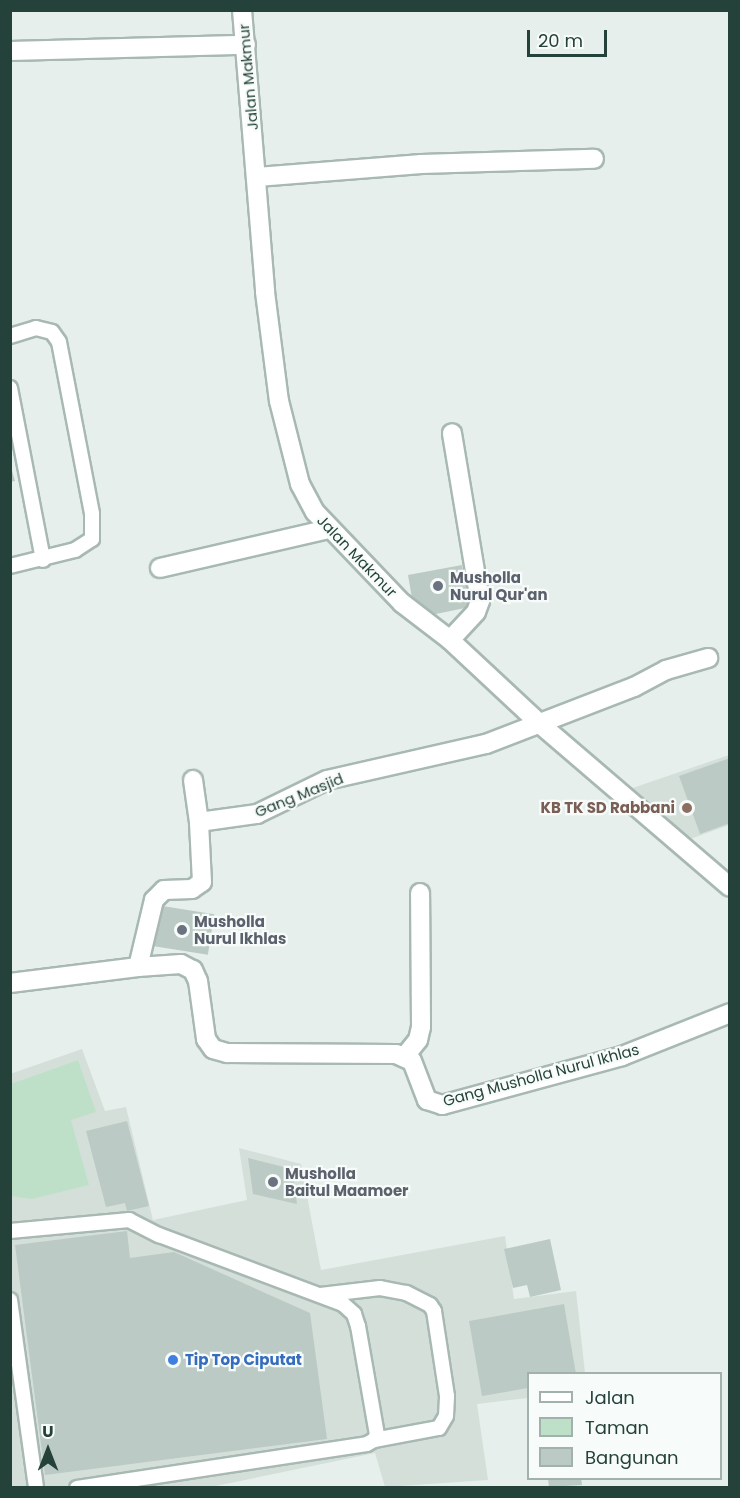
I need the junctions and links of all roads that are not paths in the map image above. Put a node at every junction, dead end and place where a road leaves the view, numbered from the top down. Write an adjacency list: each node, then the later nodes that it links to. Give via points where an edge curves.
1 (242, 10): 2 (street, Jalan Makmur)
2 (246, 45): 3 (street); 5 (street, Jalan Makmur)
3 (10, 51)
4 (594, 159): 5 (street, via 421,164)
5 (257, 177): 9 (street, Jalan Makmur, via 265,292 284,424 300,484)
6 (10, 336): 10 (lane, via 36,328 52,332 59,342 92,514 92,539 87,544)
7 (10, 388): 10 (lane)
8 (452, 433): 13 (street, via 480,601 476,612)
9 (329, 529): 12 (street); 13 (street, Jalan Makmur, via 402,603)
10 (43, 560): 11 (lane)
11 (10, 566)
12 (160, 568)
13 (450, 640): 15 (street, Jalan Makmur)
14 (708, 658): 15 (street, Gang Masjid, via 666,670 634,687)
15 (540, 724): 17 (street, Gang Masjid, via 466,749 327,780 257,814); 18 (street, Jalan Makmur)
16 (193, 780): 17 (street)
17 (199, 822): 20 (street, via 202,882 192,889 164,890 154,900)
18 (729, 887)
19 (420, 894): 23 (street, via 421,1028 418,1040)
20 (138, 967): 21 (street); 23 (street, via 181,964 193,970 206,1039 213,1049)
21 (10, 983)
22 (729, 1013): 23 (street, Gang Musholla Nurul Ikhlas, via 622,1056 442,1105 427,1100 412,1061)
23 (405, 1056)
24 (10, 1232): 25 (lane, via 129,1220)
25 (320, 1295): 27 (lane, via 343,1304 354,1314 377,1435); 27 (lane, via 380,1288 421,1299 434,1311 447,1396 446,1416 439,1428 429,1432)
26 (10, 1300): 28 (lane)
27 (374, 1440): 29 (lane)
28 (36, 1488)
29 (77, 1488)

